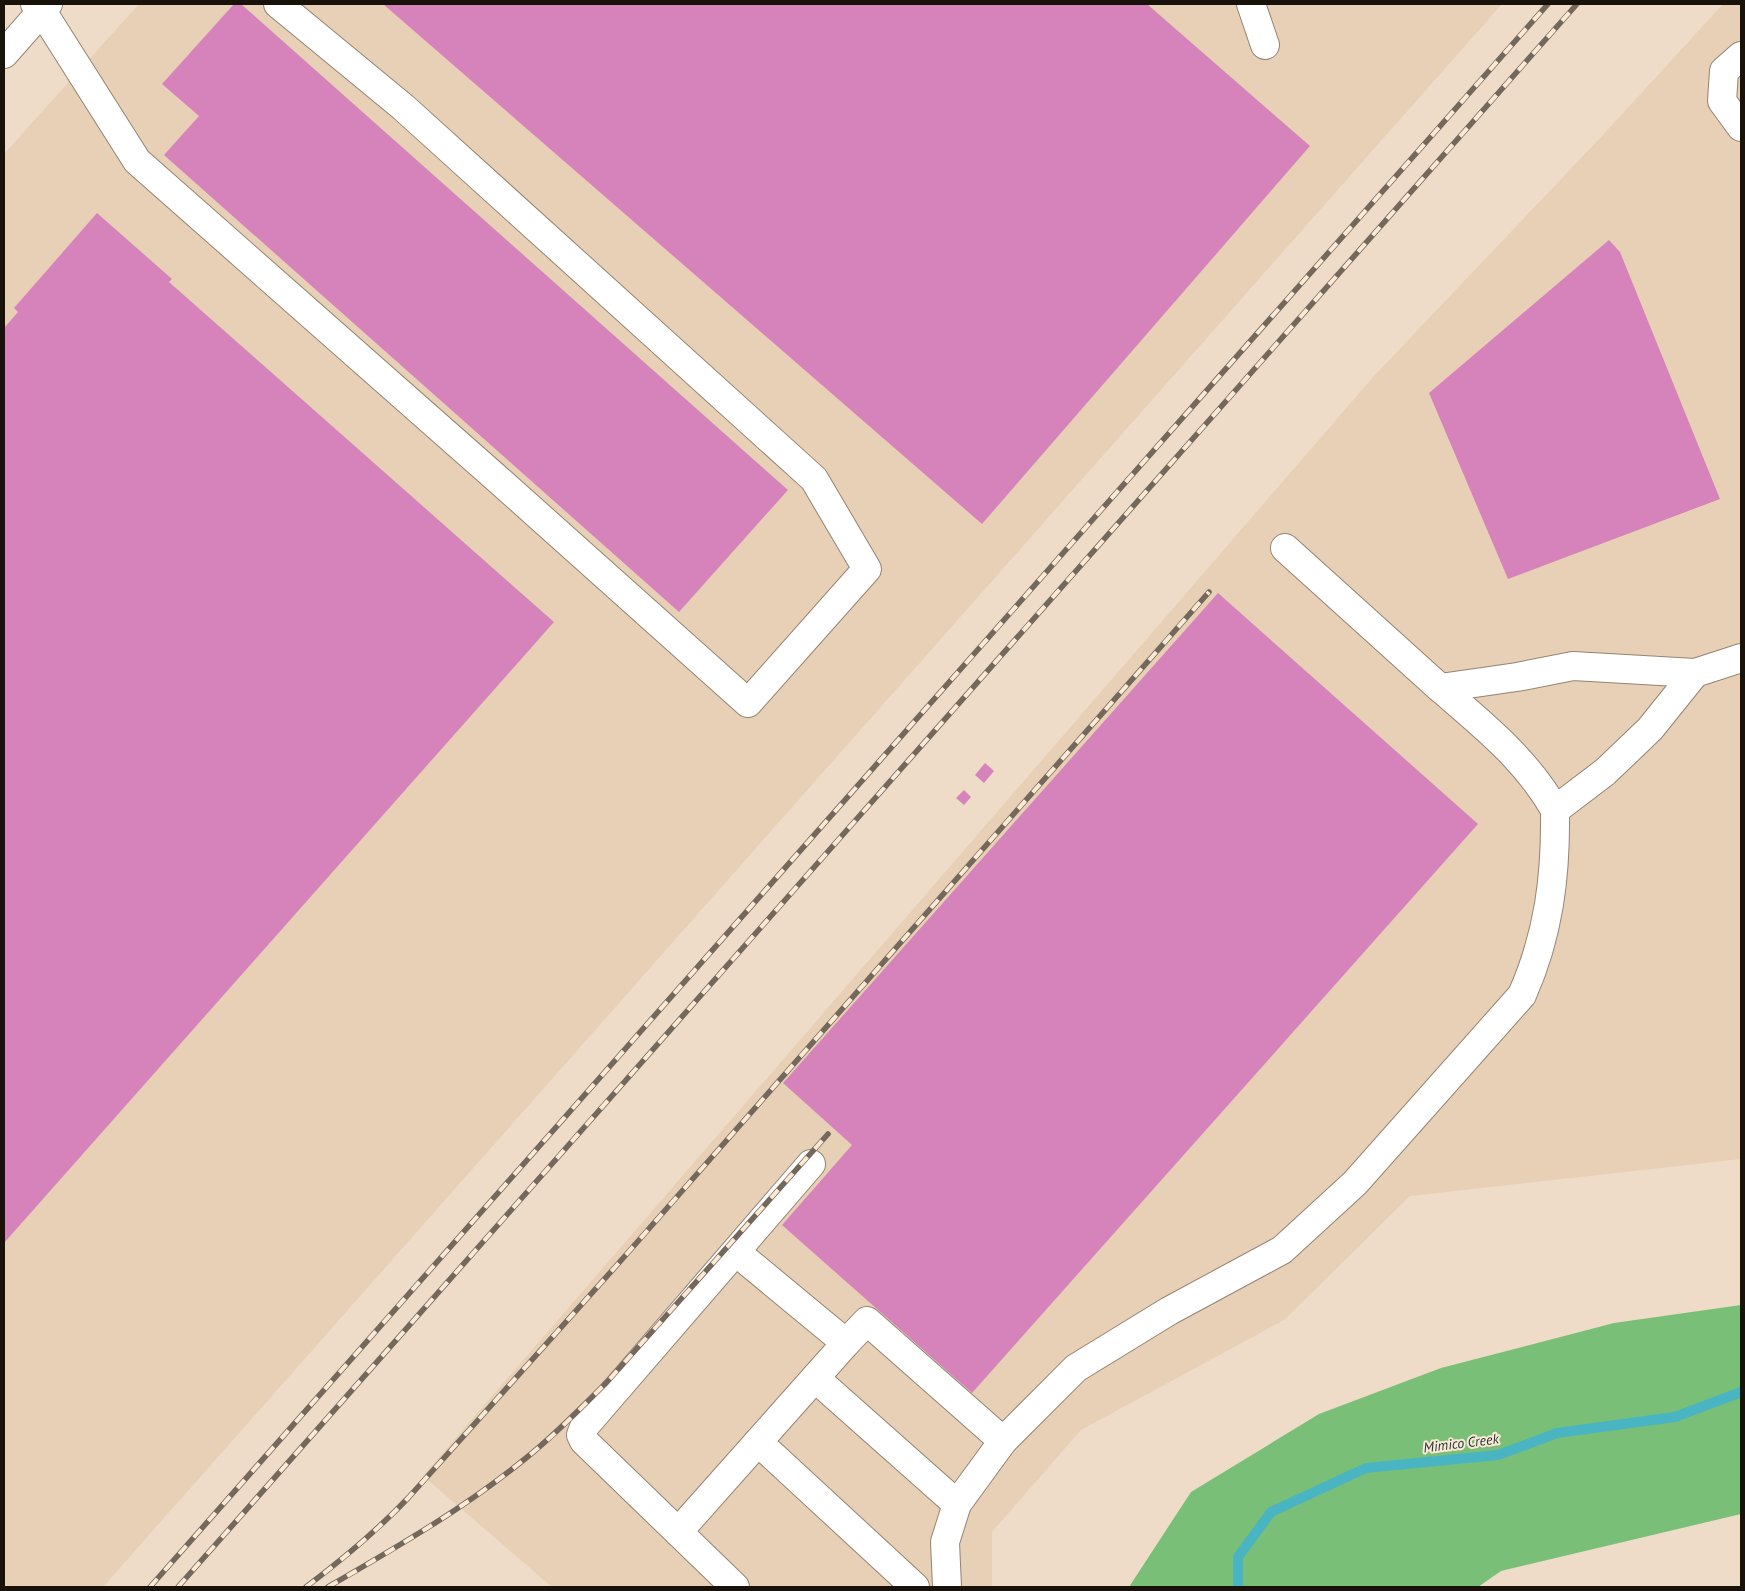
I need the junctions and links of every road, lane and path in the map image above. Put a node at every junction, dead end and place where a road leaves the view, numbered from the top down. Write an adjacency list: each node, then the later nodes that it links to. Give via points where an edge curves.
1 (278, 4): 3 (street, via 403,107 814,479 867,570 748,703 137,161)
2 (1251, 4): 4 (street)
3 (42, 6): 5 (street)
4 (1265, 44)
5 (4, 54)
6 (1741, 56): 7 (street, via 1724,71 1722,101)
7 (1741, 127)
8 (1285, 548): 11 (street)
9 (1741, 658): 10 (street)
10 (1695, 673): 11 (street, via 1573,666); 12 (street, via 1650,729 1605,772)
11 (1440, 688): 12 (street, via 1495,735 1544,790)
12 (1555, 810): 17 (street, via 1553,876 1547,923 1522,995 1356,1183 1282,1250 1169,1311 1076,1368)
13 (811, 1164): 14 (street)
14 (736, 1252): 15 (street); 20 (street, via 584,1427 581,1435 584,1442)
15 (846, 1343): 16 (street); 17 (street, via 867,1321)
16 (815, 1378): 18 (street); 19 (street)
17 (1003, 1441): 19 (street)
18 (758, 1442): 20 (street); 22 (street)
19 (957, 1504): 23 (street, via 945,1542)
20 (678, 1532): 21 (street)
21 (735, 1587)
22 (915, 1587)
23 (947, 1587)

